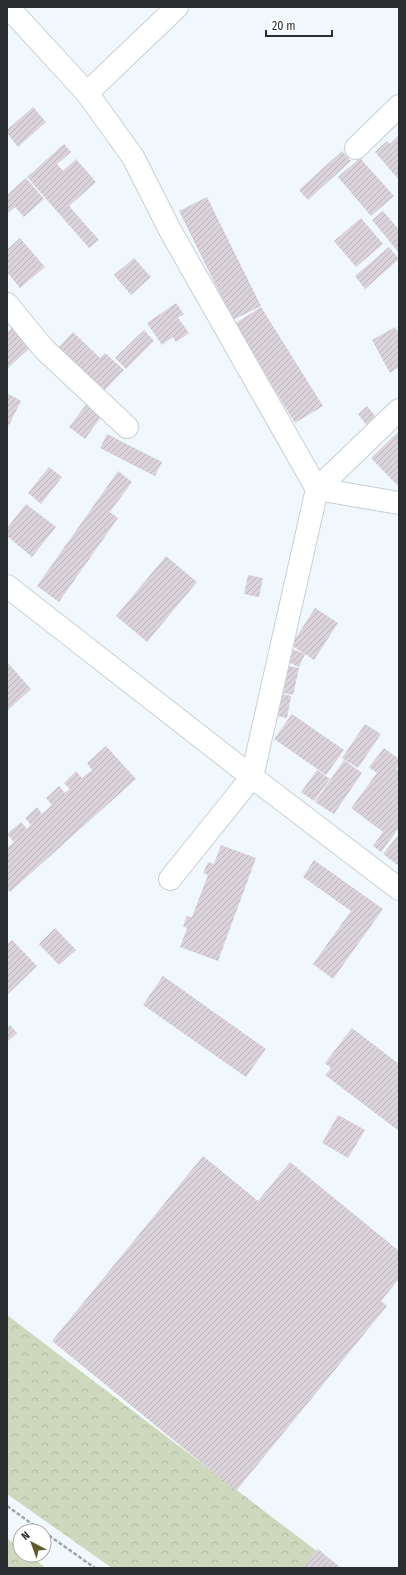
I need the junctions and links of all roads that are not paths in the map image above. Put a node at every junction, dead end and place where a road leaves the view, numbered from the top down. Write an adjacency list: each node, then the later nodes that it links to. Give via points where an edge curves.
1 (8, 7): 3 (street)
2 (178, 7): 3 (street)
3 (87, 94): 9 (street, via 133,157 171,232)
4 (399, 106): 5 (street)
5 (356, 148)
6 (7, 304): 8 (street, via 44,349)
7 (399, 410): 9 (street)
8 (127, 427)
9 (317, 489): 10 (street); 12 (street)
10 (399, 503)
11 (7, 586): 12 (street)
12 (252, 777): 13 (street); 14 (street)
13 (170, 879)
14 (399, 889)

